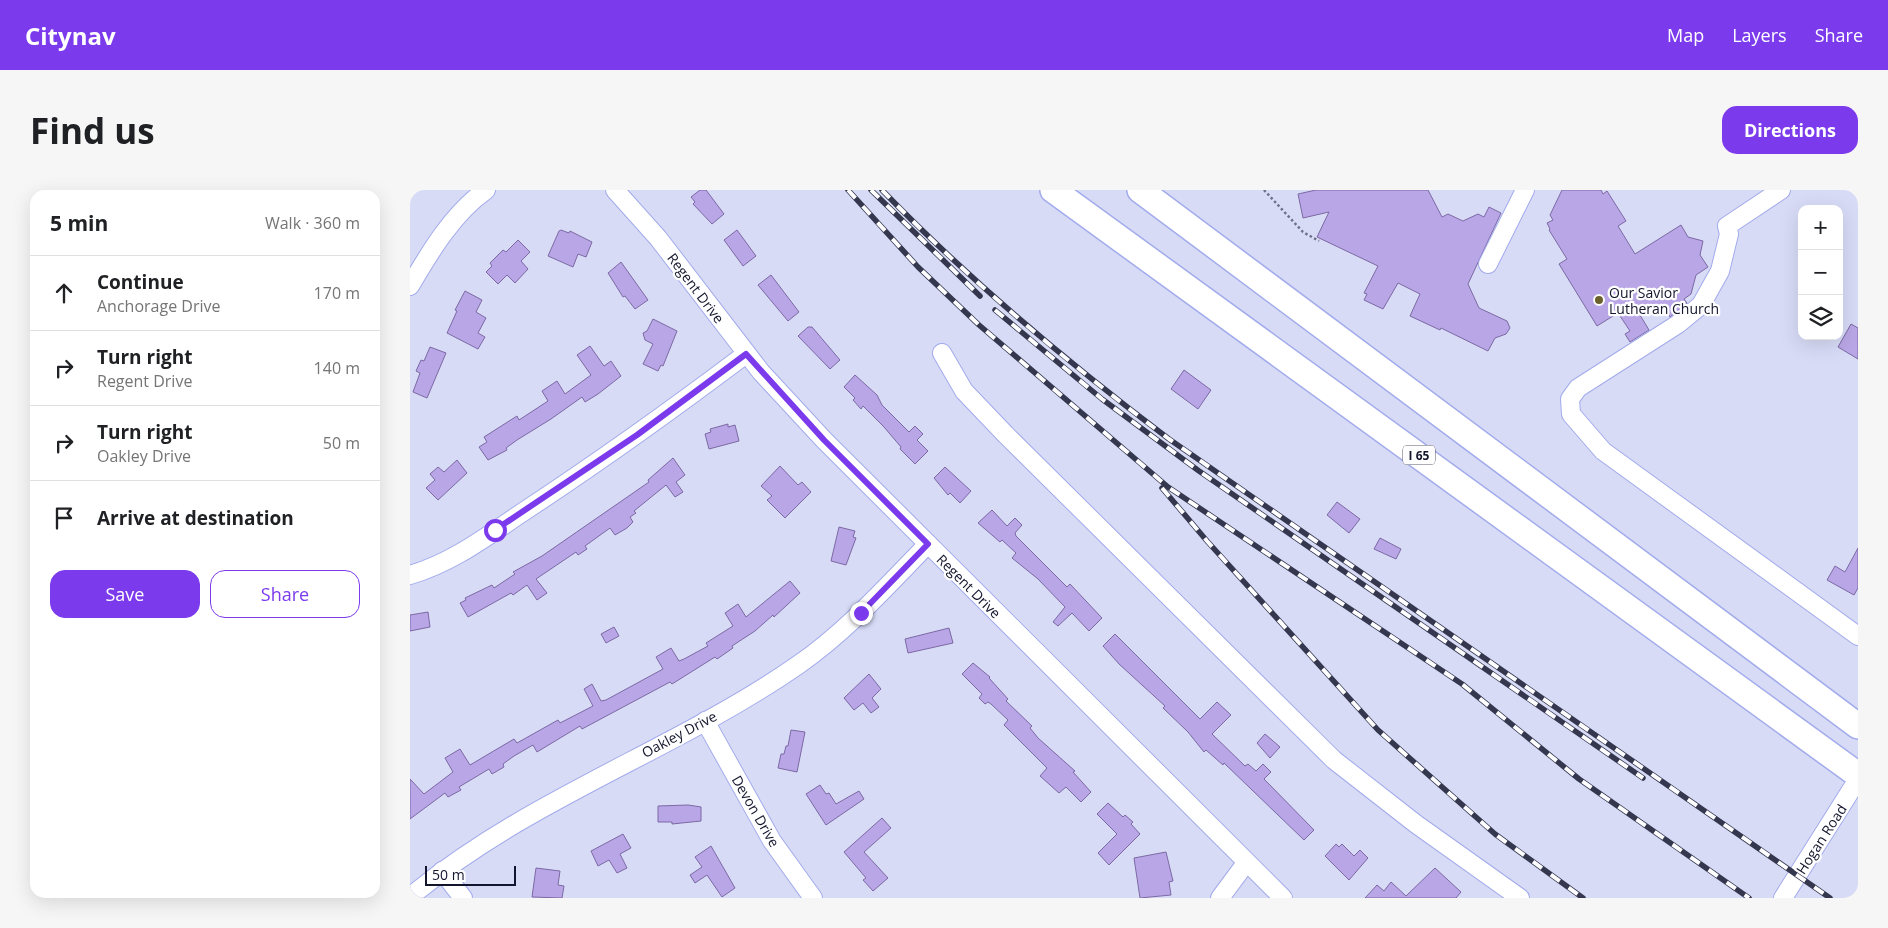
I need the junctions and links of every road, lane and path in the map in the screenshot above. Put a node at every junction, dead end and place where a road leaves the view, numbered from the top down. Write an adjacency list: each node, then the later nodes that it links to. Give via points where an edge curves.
1 (486, 190): 10 (street, via 448,228)
2 (614, 190): 12 (street, Regent Drive, via 658,238)
3 (1053, 190): 18 (highway, I 65)
4 (1140, 190): 16 (highway)
5 (1264, 190): 8 (path, via 1303,232)
6 (1525, 190): 9 (street)
7 (1781, 190): 15 (street, via 1727,226 1729,234 1720,271 1701,305 1678,324 1578,388 1570,399 1571,414 1603,451)
8 (1319, 241)
9 (1488, 264)
10 (410, 286)
11 (942, 353): 27 (street, via 964,391 1006,435 1334,760 1416,824)
12 (746, 354): 13 (street, Regent Drive, via 824,440); 14 (street, via 637,435 476,543 432,568)
13 (928, 544): 17 (street, Oakley Drive, via 825,645 762,689); 20 (street, Regent Drive)
14 (410, 575)
15 (1858, 636)
16 (1849, 720)
17 (705, 721): 21 (street, Oakley Drive, via 562,796); 24 (street, Devon Drive, via 772,841)
18 (1858, 775)
19 (1858, 780): 28 (street, Hogan Road)
20 (1246, 863): 25 (street); 26 (street, Regent Drive)
21 (442, 872): 22 (street, Oakley Drive); 23 (street)
22 (410, 896)
23 (463, 898)
24 (813, 898)
25 (1220, 898)
26 (1284, 898)
27 (1520, 898)
28 (1783, 898)

